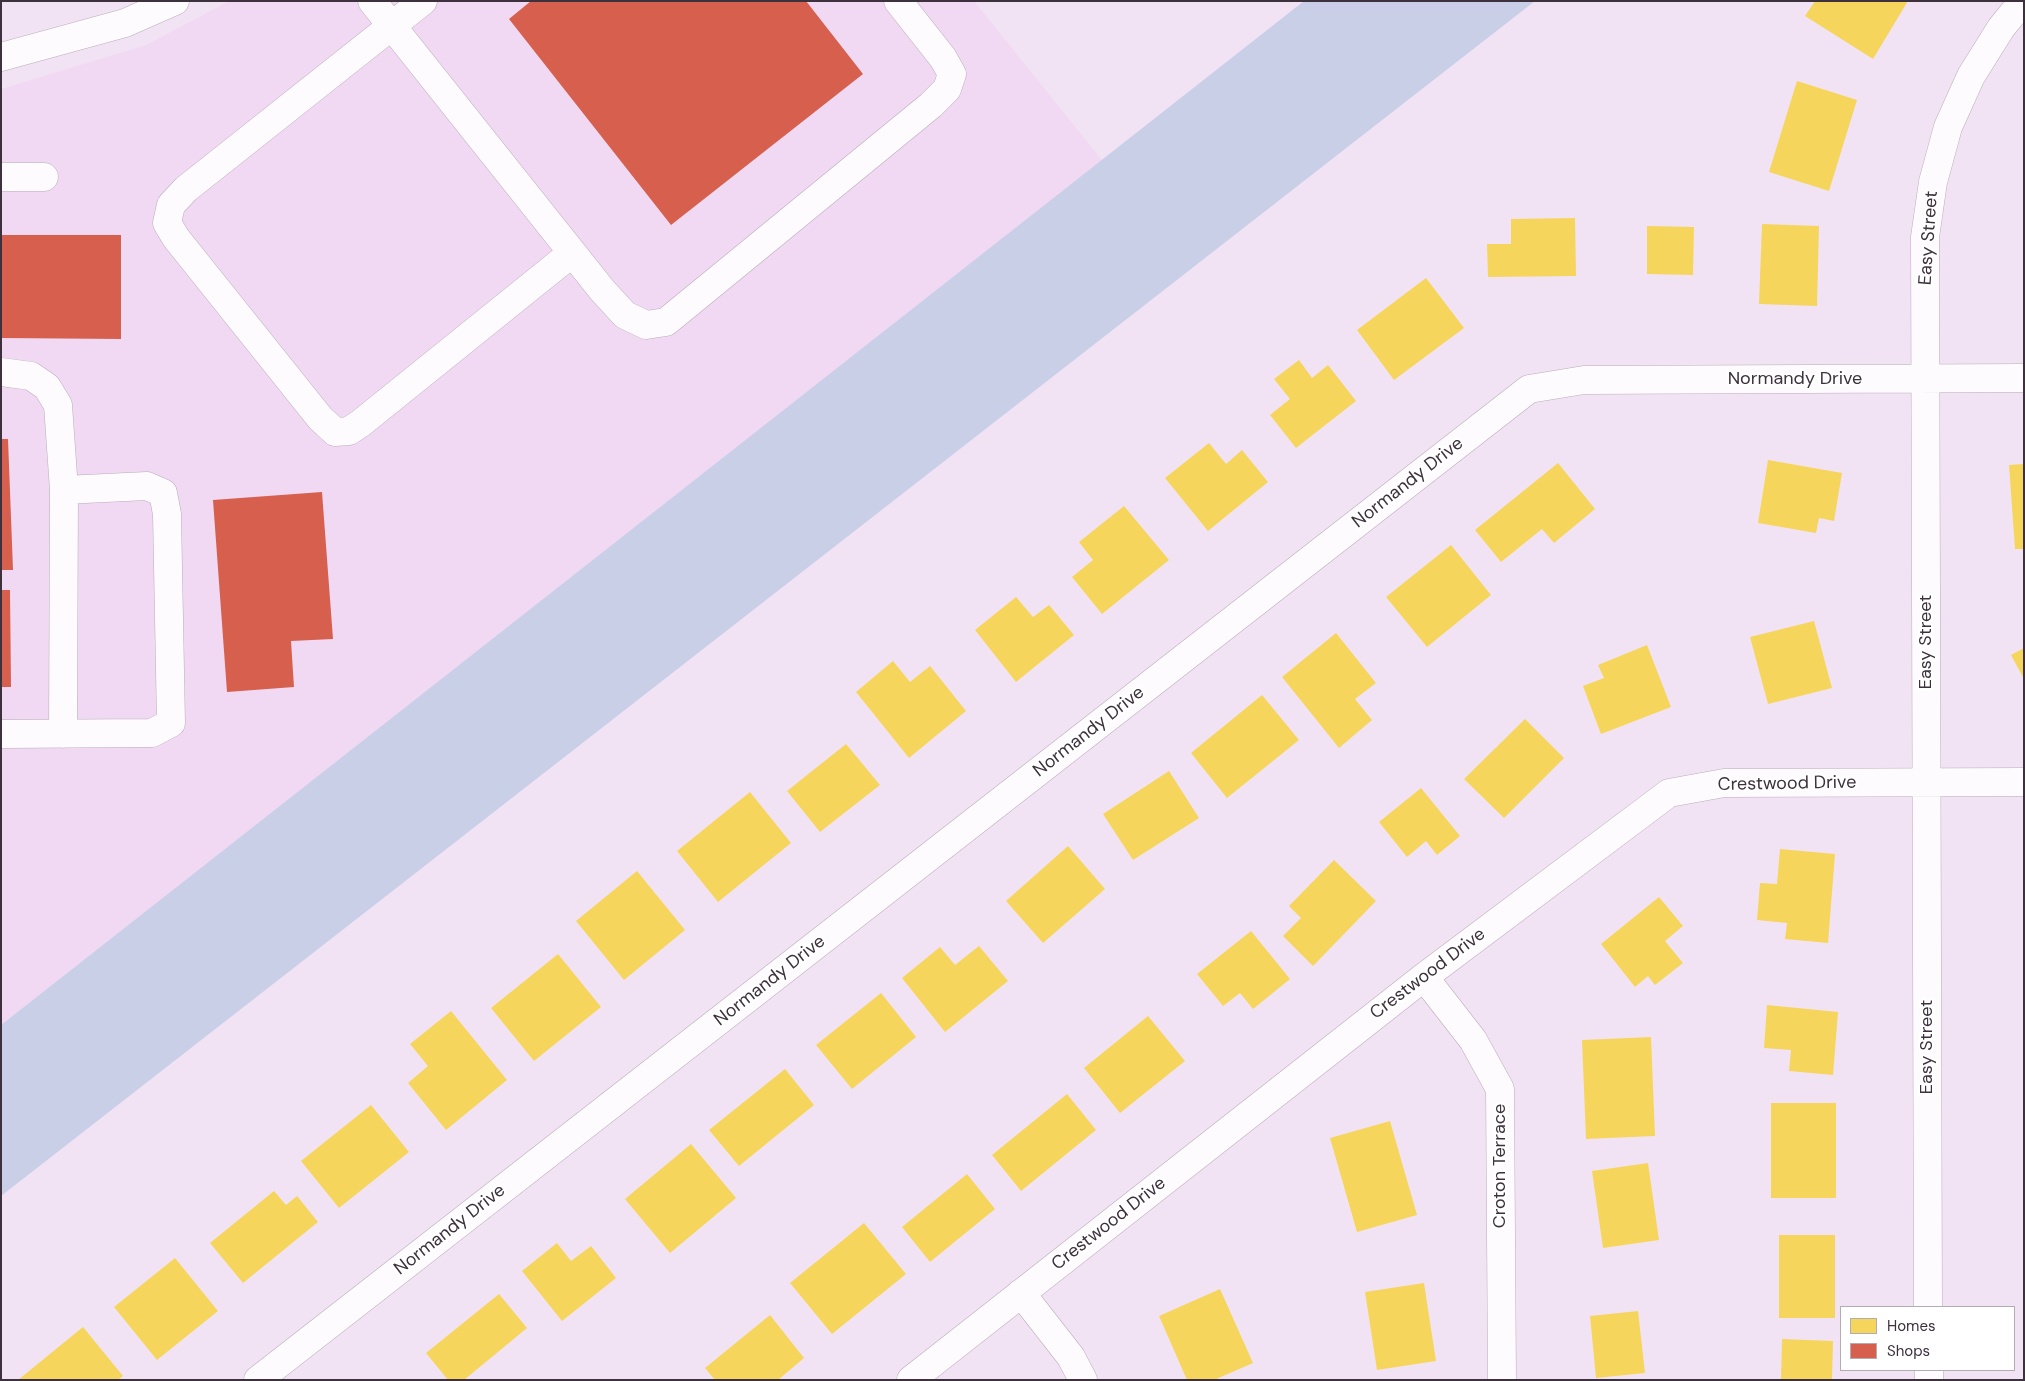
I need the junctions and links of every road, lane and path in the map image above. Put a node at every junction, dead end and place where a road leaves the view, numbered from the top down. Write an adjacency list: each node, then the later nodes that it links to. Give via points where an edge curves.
1 (175, 1): 7 (street, via 125,23)
2 (372, 1): 6 (street)
3 (423, 1): 6 (street)
4 (898, 1): 10 (street, via 952,74 947,89 666,322 646,325 625,315)
5 (2023, 1): 12 (street, Easy Street, via 2001,28 1971,76 1948,128 1933,182 1925,237)
6 (392, 26): 10 (street); 10 (street, via 186,189 171,205 168,223 205,275 334,432 349,431 361,423)
7 (1, 58)
8 (1, 177): 9 (street)
9 (44, 177)
10 (572, 253)
11 (1, 372): 14 (street, via 31,376 47,387 58,405)
12 (1925, 378): 13 (street, Normandy Drive); 17 (street, Easy Street); 22 (street, Normandy Drive, via 1584,380 1529,389)
13 (2024, 378)
14 (64, 490): 16 (street); 16 (street, via 147,486 163,493 167,514 171,723 152,733)
15 (1, 734): 16 (street)
16 (63, 734)
17 (1926, 782): 18 (street, Crestwood Drive); 19 (street, Crestwood Drive, via 1724,783 1669,793); 21 (street, Easy Street)
18 (2024, 782)
19 (1424, 977): 20 (street, Crestwood Drive); 25 (street, Croton Terrace, via 1473,1040 1500,1089)
20 (1021, 1293): 23 (street, Crestwood Drive); 24 (street, via 1071,1357)
21 (1928, 1306)
22 (258, 1380)
23 (911, 1380)
24 (1083, 1380)
25 (1502, 1380)

